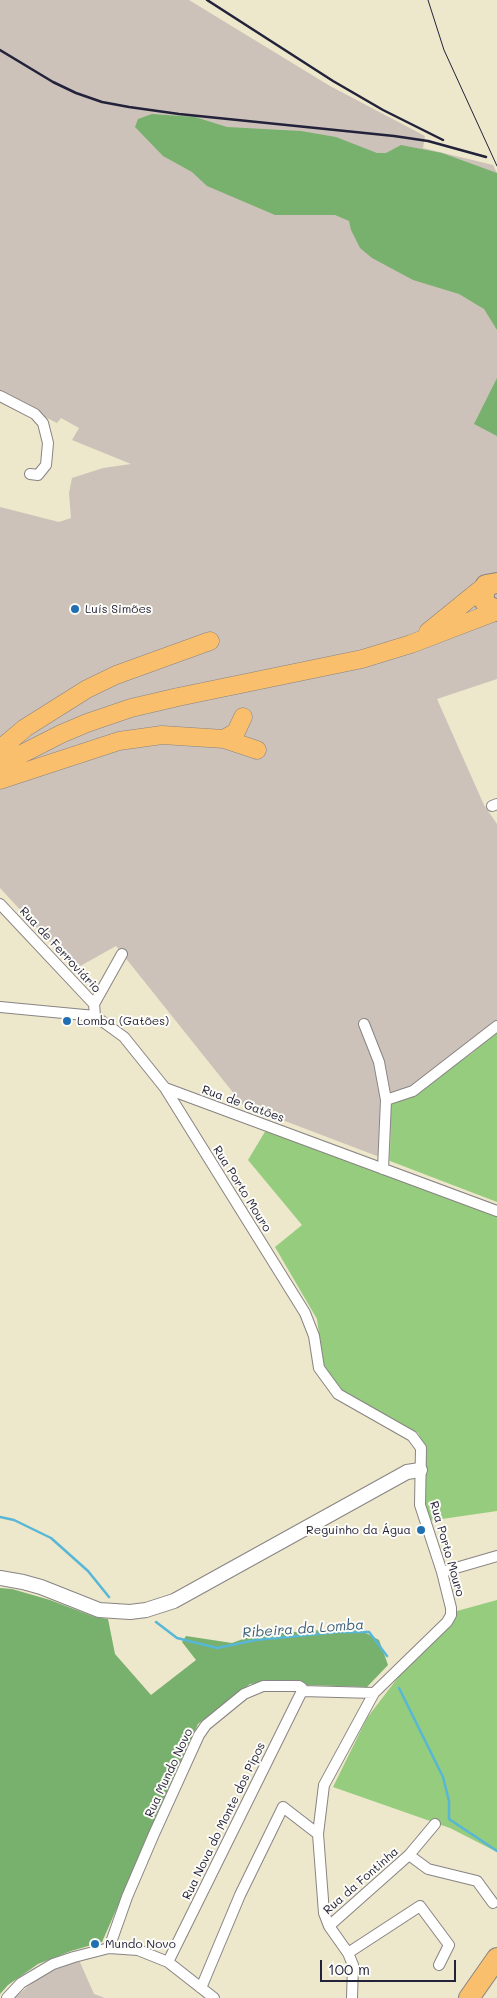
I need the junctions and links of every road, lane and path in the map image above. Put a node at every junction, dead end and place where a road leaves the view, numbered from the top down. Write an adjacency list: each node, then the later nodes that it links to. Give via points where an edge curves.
1 (0, 396): 2 (street, via 35,414 43,423 48,443 46,465 38,475)
2 (30, 474)
3 (491, 584): 4 (highway, via 484,594 484,602); 8 (highway, via 470,596 424,635 410,641 338,663 125,707 79,723)
4 (497, 611): 8 (highway, via 362,659 131,708)
5 (210, 641): 9 (highway, via 87,689 25,728)
6 (243, 718): 7 (highway, via 236,732)
7 (224, 739): 10 (highway); 12 (highway, via 162,735 119,741)
8 (38, 744): 11 (highway)
9 (0, 749)
10 (258, 750)
11 (0, 765)
12 (0, 780)
13 (0, 904): 15 (street, Rua de Ferroviário)
14 (122, 954): 15 (street)
15 (94, 1004): 17 (street, Rua de Ferroviário)
16 (0, 1007): 17 (street)
17 (95, 1016): 20 (street, via 124,1037)
18 (364, 1024): 21 (street, via 378,1062)
19 (497, 1026): 21 (street, via 413,1091)
20 (165, 1088): 22 (street, Rua de Gatões); 24 (street, Rua Porto Mouro, via 305,1313 314,1336 319,1368 338,1394 412,1436 420,1448)
21 (386, 1100): 22 (street)
22 (383, 1169): 23 (street, Rua de Gatões)
23 (497, 1211)
24 (420, 1470): 26 (street, Rua Porto Mouro, via 420,1505); 27 (street, via 407,1472 174,1601 146,1610 99,1610 41,1587)
25 (497, 1556): 26 (street)
26 (442, 1572): 29 (street, Rua Porto Mouro, via 451,1615)
27 (0, 1578)
28 (302, 1691): 29 (street, Rua Mundo Novo); 35 (street, Rua Mundo Novo, via 294,1685 263,1686 244,1694 206,1725 154,1834); 38 (street, Rua Nova do Monte dos Pipos)
29 (374, 1693): 31 (street, Rua Porto Mouro, via 324,1785)
30 (436, 1824): 32 (street, Rua da Fontinha)
31 (318, 1834): 34 (street, Rua Porto Mouro, via 324,1913); 40 (street, via 283,1807 240,1895)
32 (409, 1855): 33 (street, Rua da Fontinha, via 428,1869 477,1881); 34 (street, Rua da Fontinha)
33 (493, 1903)
34 (329, 1926): 36 (street, Rua Porto Mouro)
35 (109, 1948): 38 (street, via 138,1950); 41 (street, via 53,1964 21,1984)
36 (348, 1953): 39 (street, via 420,1906 449,1945); 43 (street, Rua Porto Mouro, via 353,1965)
37 (497, 1958): 44 (highway)
38 (168, 1962): 40 (street)
39 (439, 1965)
40 (201, 1988): 42 (street)
41 (7, 1998)
42 (214, 1998)
43 (352, 1998)
44 (469, 1998)

